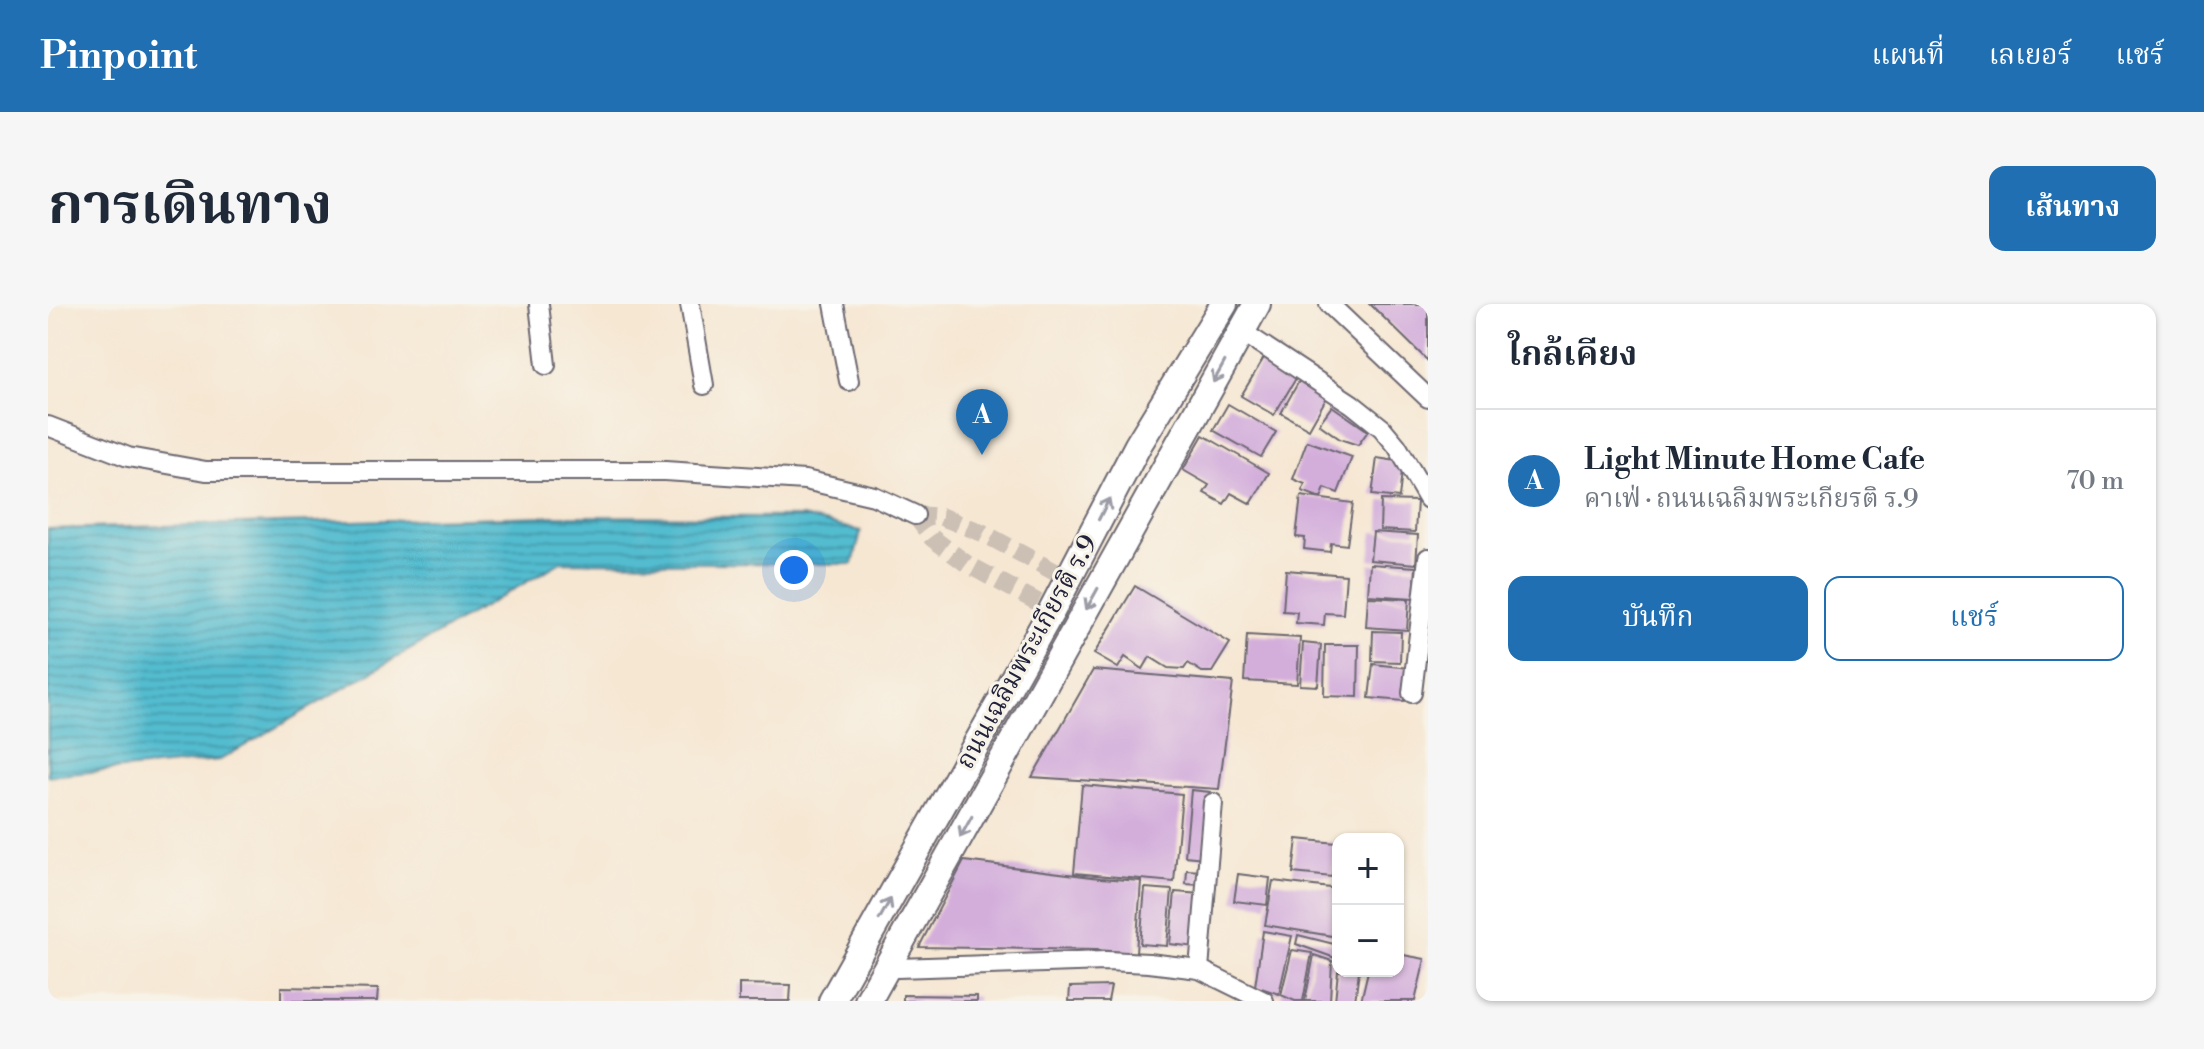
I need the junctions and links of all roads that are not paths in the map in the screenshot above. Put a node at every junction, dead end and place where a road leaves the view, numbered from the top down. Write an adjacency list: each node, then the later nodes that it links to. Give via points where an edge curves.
1 (539, 304): 8 (street)
2 (690, 304): 10 (street)
3 (834, 304): 9 (street)
4 (1224, 304): 18 (main road, ถนนเฉลิมพระเกียรติ ร.9, one-way to 4, via 1138,445)
5 (1257, 304): 7 (main road, ถนนเฉลิมพระเกียรติ ร.9)
6 (1329, 304): 11 (street)
7 (1241, 331): 13 (street, via 1382,428); 19 (main road, ถนนเฉลิมพระเกียรติ ร.9, one-way to 19)
8 (546, 365)
9 (849, 381)
10 (704, 385)
11 (1428, 398)
12 (48, 426): 14 (street, via 128,457 206,471 665,471 805,480 874,496)
13 (1428, 499)
14 (915, 515)
15 (1428, 558): 16 (street)
16 (1412, 693)
17 (1213, 803): 20 (street)
18 (861, 953): 19 (main road); 21 (main road, ถนนเฉลิมพระเกียรติ ร.9)
19 (888, 966): 20 (street, via 1106,961); 22 (main road, ถนนเฉลิมพระเกียรติ ร.9)
20 (1199, 969): 23 (street)
21 (832, 1001)
22 (868, 1001)
23 (1264, 1001)

